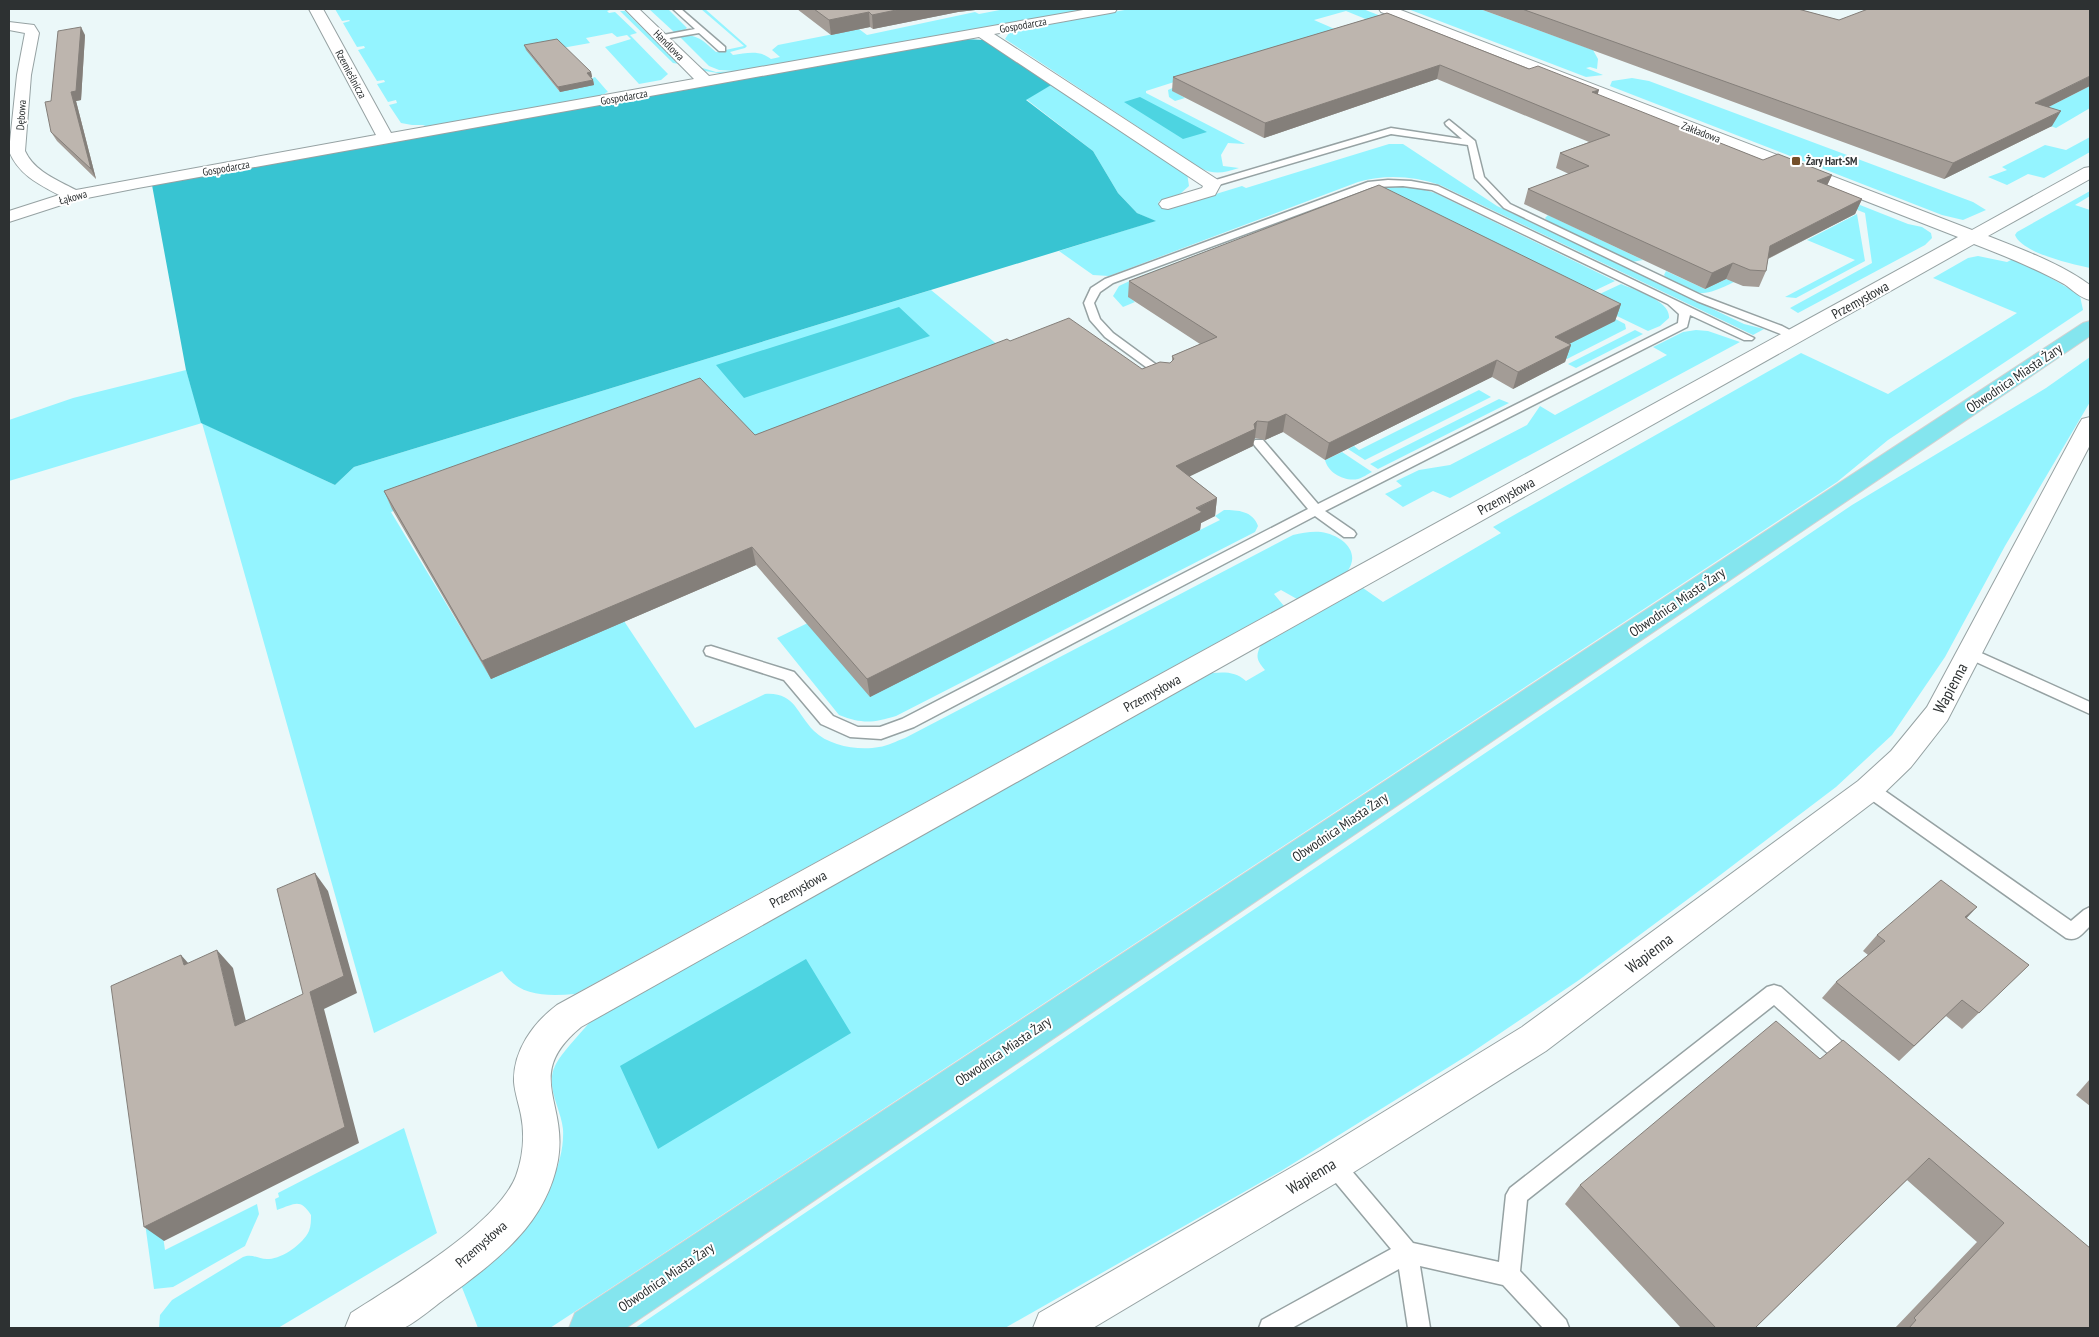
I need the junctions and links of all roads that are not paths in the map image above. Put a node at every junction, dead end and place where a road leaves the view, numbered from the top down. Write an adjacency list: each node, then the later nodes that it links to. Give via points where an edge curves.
1 (316, 9): 14 (street, Rzemieślnicza)
2 (632, 9): 9 (street, Handlowa)
3 (677, 9): 7 (lane)
4 (1110, 9): 8 (street, Gospodarcza)
5 (1386, 9): 22 (street, Zakładowa)
6 (9, 26): 11 (street, Dębowa, via 29,28 32,33)
7 (701, 30): 9 (lane); 10 (lane)
8 (982, 32): 12 (street, Gospodarcza); 18 (street)
9 (661, 38): 12 (street, Handlowa)
10 (722, 49)
11 (16, 77): 19 (street, Dębowa, via 17,151 20,160 27,168)
12 (706, 82): 14 (street, Gospodarcza)
13 (1449, 122): 15 (lane)
14 (386, 139): 17 (street, Gospodarcza)
15 (1472, 143): 18 (lane, via 1391,131); 27 (lane, via 1480,178 1507,206 1701,299)
16 (2090, 172): 22 (street, Przemysłowa)
17 (138, 183): 19 (street, Łąkowa)
18 (1212, 184): 20 (street, via 1208,191)
19 (73, 196): 21 (street, Łąkowa)
20 (1168, 204)
21 (9, 216)
22 (1973, 237): 23 (street, Zakładowa); 27 (street, Przemysłowa)
23 (2086, 280): 24 (street, Zakładowa)
24 (2090, 294)
25 (1672, 302): 28 (lane); 29 (lane, via 1435,188 1393,181 1371,184 1109,281 1095,290 1089,303 1095,320 1108,335); 32 (lane, via 1685,313 1683,325)
26 (2089, 325): 44 (main road, Obwodnica Miasta Żary)
27 (1795, 336): 43 (street, Przemysłowa, via 569,1016 548,1033 535,1058 533,1093 540,1120 541,1147 532,1185 523,1202 512,1218 476,1251)
28 (1748, 338)
29 (1165, 376)
30 (2090, 424): 35 (street, Wapienna)
31 (1259, 443): 32 (lane)
32 (1316, 510): 33 (lane); 34 (lane, via 908,723 881,733 856,733 827,720 789,676)
33 (1349, 534)
34 (711, 651)
35 (1968, 652): 36 (lane); 37 (street, Wapienna, via 1937,714 1901,759)
36 (2090, 708)
37 (1869, 789): 38 (lane, via 2072,932); 40 (street, Wapienna, via 1534,1039)
38 (2090, 914)
39 (1867, 1075): 42 (lane, via 1774,993 1517,1195)
40 (1332, 1164): 41 (lane); 45 (street, Wapienna)
41 (1407, 1252): 42 (lane); 46 (lane); 47 (lane)
42 (1509, 1275): 48 (lane)
43 (366, 1328)
44 (590, 1328)
45 (1054, 1328)
46 (1270, 1328)
47 (1419, 1328)
48 (1558, 1328)

